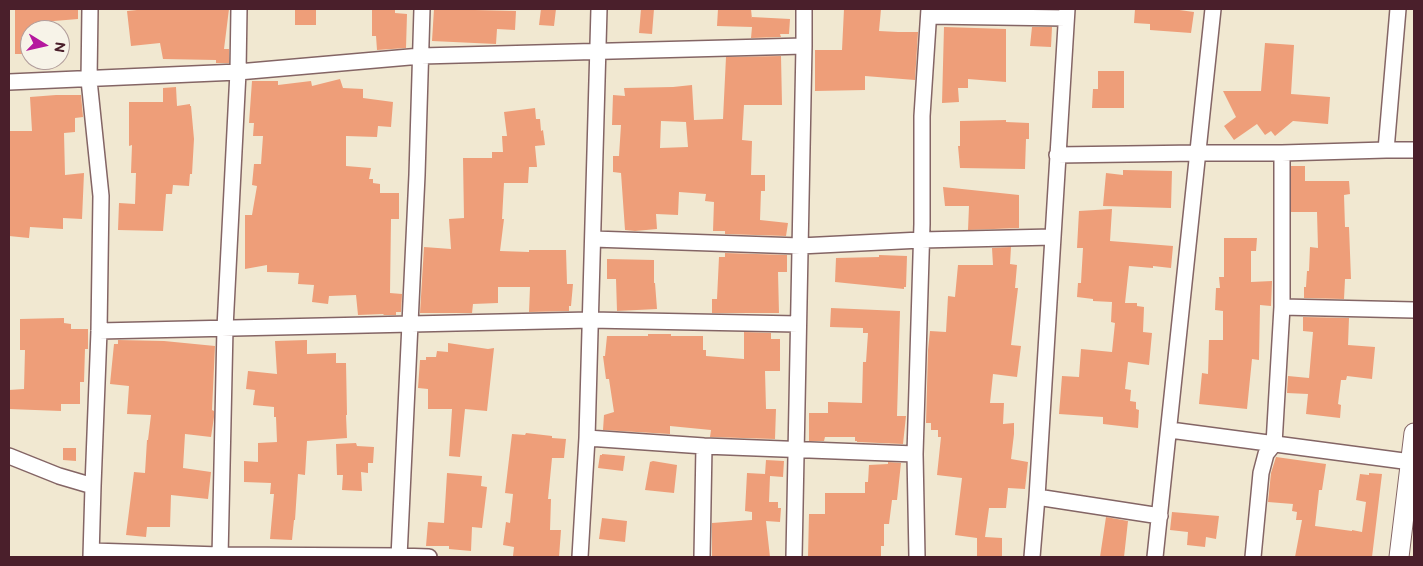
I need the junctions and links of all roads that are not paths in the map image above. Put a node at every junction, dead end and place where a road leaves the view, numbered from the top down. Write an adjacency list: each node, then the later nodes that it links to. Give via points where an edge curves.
1 (90, 9): 14 (street)
2 (239, 9): 13 (street)
3 (422, 9): 12 (street)
4 (599, 9): 11 (street)
5 (804, 9): 10 (street)
6 (1214, 9): 18 (street)
7 (1398, 9): 16 (street)
8 (929, 13): 9 (street); 23 (street, via 922,116)
9 (1066, 13): 20 (street)
10 (804, 46): 11 (street); 24 (street)
11 (598, 52): 12 (street); 22 (street)
12 (420, 56): 13 (street); 28 (street)
13 (238, 72): 14 (street); 30 (street)
14 (89, 80): 15 (street); 31 (street, via 101,196)
15 (9, 82)
16 (1386, 150): 17 (street); 19 (street)
17 (1414, 150)
18 (1198, 153): 19 (street); 20 (street); 32 (street)
19 (1282, 153): 25 (street)
20 (1057, 155): 21 (street)
21 (1053, 237): 23 (street); 42 (street)
22 (593, 239): 24 (street); 27 (street)
23 (921, 240): 24 (street); 38 (street)
24 (800, 246): 29 (street)
25 (1282, 307): 26 (street); 35 (street)
26 (1414, 310)
27 (590, 320): 28 (street); 29 (street); 34 (street)
28 (409, 324): 30 (street); 47 (street)
29 (798, 324): 37 (street)
30 (225, 328): 31 (street); 46 (street)
31 (99, 331): 41 (street)
32 (1170, 430): 35 (street); 44 (street)
33 (1414, 433): 40 (street)
34 (587, 438): 36 (street); 49 (street)
35 (1274, 444): 40 (street); 55 (street, via 1266,454 1261,473)
36 (704, 446): 37 (street); 50 (street)
37 (796, 450): 38 (street); 51 (street)
38 (915, 454): 52 (street)
39 (9, 456): 41 (street)
40 (1411, 462): 43 (street)
41 (93, 486): 45 (street)
42 (1038, 497): 44 (street); 53 (street)
43 (1410, 507): 56 (street)
44 (1160, 516): 54 (street)
45 (91, 554): 46 (street)
46 (220, 556): 47 (street)
47 (399, 556): 48 (street)
48 (429, 557)
49 (580, 557)
50 (702, 557)
51 (794, 557)
52 (917, 557)
53 (1032, 557)
54 (1155, 557)
55 (1254, 557)
56 (1399, 557)

